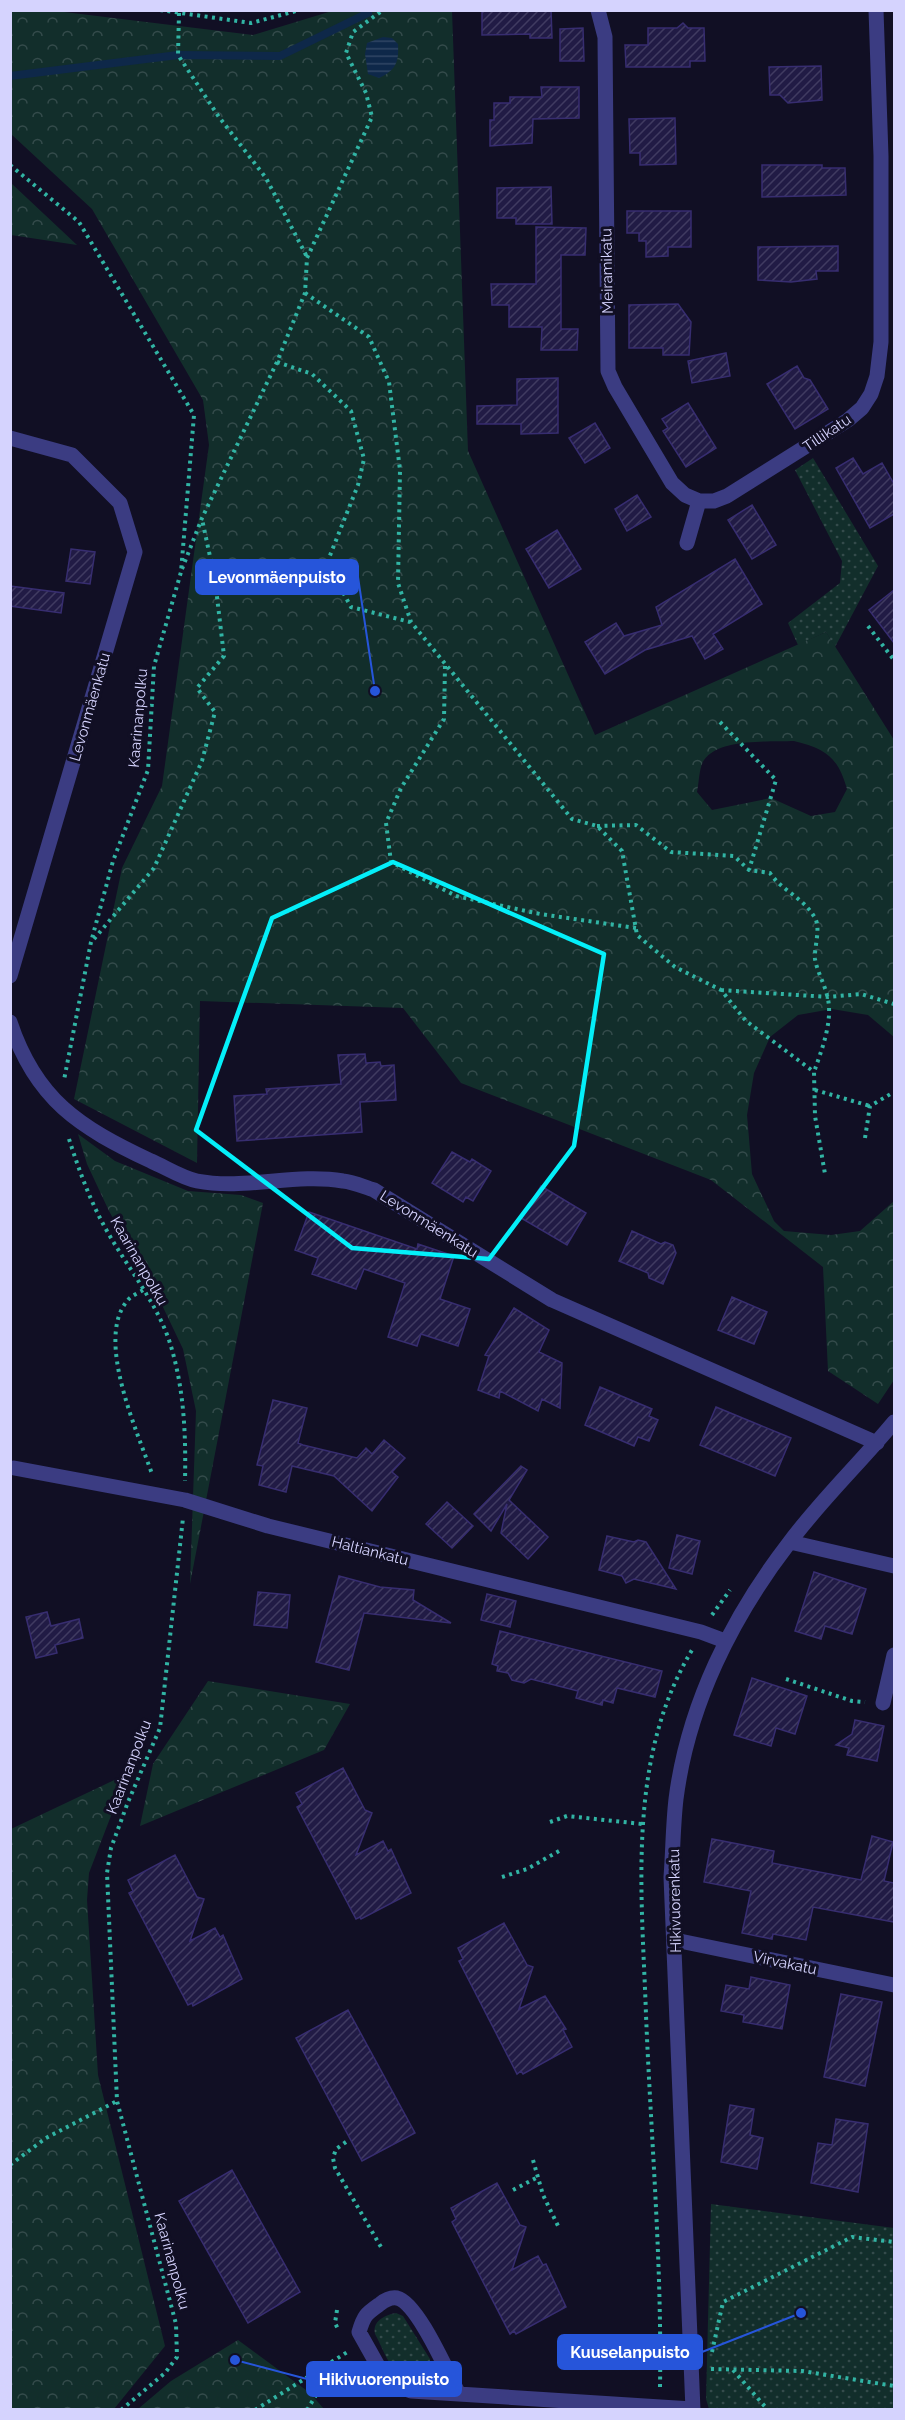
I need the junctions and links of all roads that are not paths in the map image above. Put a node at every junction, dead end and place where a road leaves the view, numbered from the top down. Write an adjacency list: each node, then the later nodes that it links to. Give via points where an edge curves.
1 (598, 10): 5 (street, Meiramikatu, via 605,37 608,371 672,483)
2 (876, 10): 3 (street)
3 (888, 157): 5 (street, Tillikatu, via 881,342 878,376 871,394 862,408 832,432 727,496)
4 (10, 438): 7 (street, Levonmäenkatu, via 72,455 120,503 135,552)
5 (699, 501): 6 (street)
6 (687, 543)
7 (10, 976)
8 (10, 1022): 10 (street, Levonmäenkatu, via 20,1052 47,1094 114,1143 195,1181 343,1181 374,1190 552,1300)
9 (894, 1422): 10 (street, Hikivuorenkatu)
10 (877, 1443): 12 (street, Hikivuorenkatu)
11 (14, 1468): 14 (street, Haltiankatu, via 185,1500 268,1526 702,1632)
12 (790, 1542): 13 (street); 14 (street, Hikivuorenkatu)
13 (894, 1566)
14 (725, 1641): 17 (street, Hikivuorenkatu, via 698,1711 676,1799 671,1877)
15 (894, 1655): 16 (street)
16 (883, 1703)
17 (675, 1940): 18 (street, Virvakatu); 20 (street, Hikivuorenkatu)
18 (894, 1985)
19 (459, 2394): 19 (street, via 411,2391 387,2382 359,2332 364,2314 395,2297 404,2301 419,2319); 20 (street)
20 (692, 2409)

